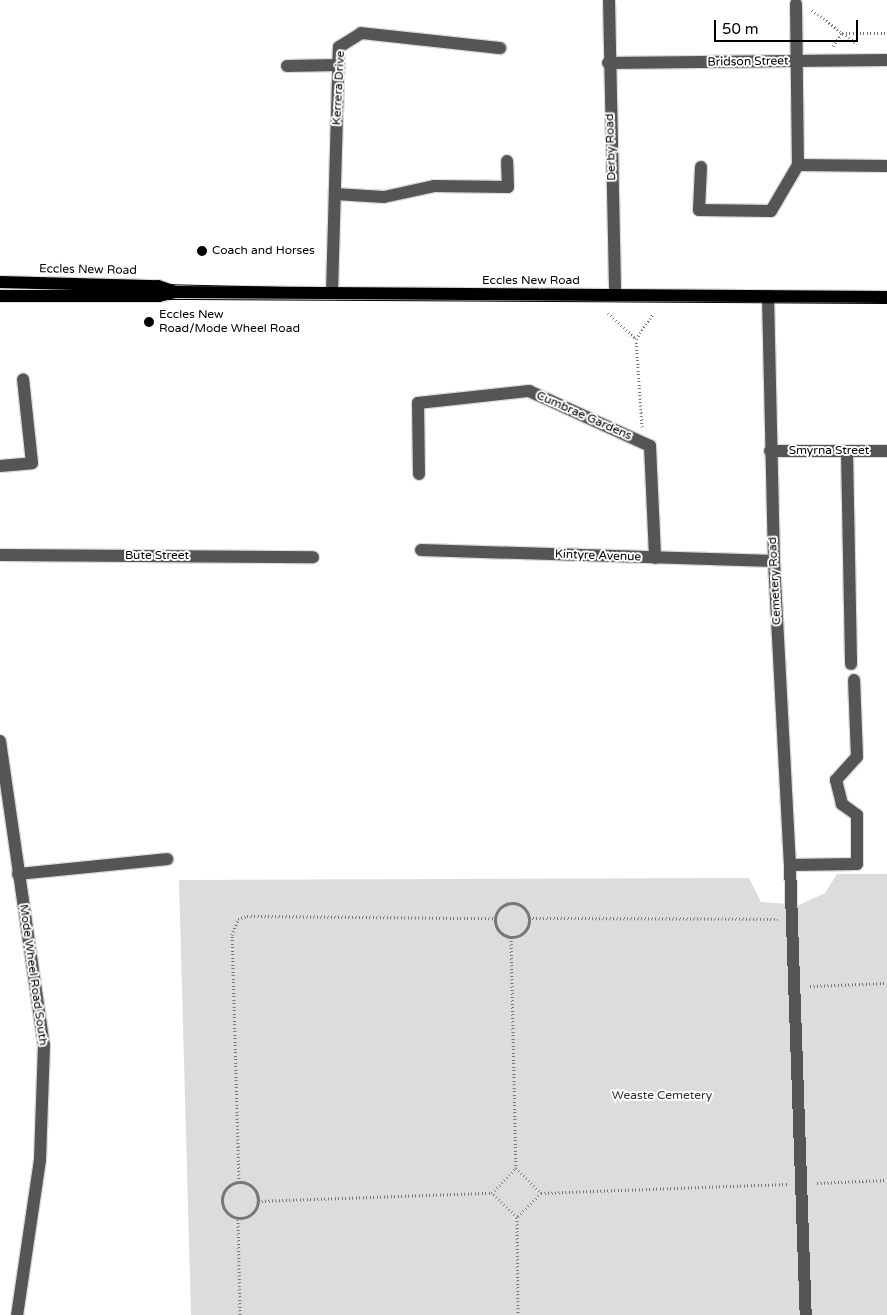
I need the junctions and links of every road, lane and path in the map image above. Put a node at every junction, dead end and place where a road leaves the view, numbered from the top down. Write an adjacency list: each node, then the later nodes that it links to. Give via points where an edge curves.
1 (609, 0): 8 (street, Derby Road)
2 (796, 4): 4 (path, via 804,4); 7 (street)
3 (887, 32): 4 (path)
4 (842, 33): 6 (path)
5 (500, 48): 9 (street, Kerrera Drive, via 361,33 339,47)
6 (882, 60): 7 (street, Bridson Street)
7 (796, 61): 8 (street, Bridson Street); 12 (street)
8 (608, 63): 19 (street, Derby Road)
9 (339, 65): 10 (street); 15 (street, Kerrera Drive)
10 (287, 66)
11 (507, 161): 15 (street, via 508,187 434,186 384,197)
12 (798, 165): 13 (street, via 771,211 699,210); 14 (street)
13 (701, 166)
14 (887, 166)
15 (335, 194): 18 (street, Kerrera Drive)
16 (0, 282): 17 (main road, Eccles New Road, via 158,286)
17 (174, 292): 18 (main road, Eccles New Road); 20 (main road, Eccles New Road, via 159,296)
18 (332, 294): 19 (main road, Eccles New Road)
19 (615, 294): 21 (main road, Eccles New Road)
20 (0, 296)
21 (768, 296): 22 (main road, Eccles New Road); 28 (street, Cemetery Road)
22 (887, 297)
23 (608, 314): 25 (path)
24 (653, 314): 25 (path)
25 (636, 339): 27 (path)
26 (23, 379): 31 (street, via 32,462)
27 (643, 443): 32 (street, Cumbrae Gardens, via 529,391 418,402); 36 (street, Cumbrae Gardens, via 650,446)
28 (770, 451): 30 (street, Smyrna Street); 37 (street, Cemetery Road)
29 (887, 451): 30 (street, Smyrna Street)
30 (846, 452): 38 (street)
31 (0, 466)
32 (420, 474)
33 (421, 550): 36 (street, Kintyre Avenue)
34 (0, 554): 35 (street, Bute Street)
35 (313, 557)
36 (654, 558): 37 (street, Kintyre Avenue)
37 (774, 561): 43 (street, Cemetery Road)
38 (851, 664)
39 (854, 680): 43 (street, via 857,757 836,780 842,804 857,815 857,864)
40 (0, 741): 41 (street, Mode Wheel Road South)
41 (2, 786): 44 (street, Mode Wheel Road South)
42 (167, 859): 44 (street)
43 (790, 865): 47 (street, Cemetery Road)
44 (18, 874): 60 (street, Mode Wheel Road South, via 44,1045 40,1160)
45 (494, 918): 46 (path, via 499,908 509,902 524,908); 48 (path, via 497,929); 53 (path, via 247,916 238,919 232,935)
46 (529, 918): 47 (path); 48 (path, via 526,930)
47 (792, 919): 50 (street, Cemetery Road)
48 (511, 937): 51 (path)
49 (887, 983): 50 (path)
50 (794, 987): 54 (street, Cemetery Road)
51 (516, 1168): 55 (path); 56 (path)
52 (887, 1180): 54 (path)
53 (239, 1182): 57 (path, via 255,1190); 59 (path, via 228,1186 222,1196 223,1209)
54 (802, 1184): 55 (path); 63 (street, Cemetery Road)
55 (541, 1192): 58 (path)
56 (492, 1193): 57 (path); 58 (path)
57 (258, 1200): 59 (path, via 250,1216)
58 (517, 1218): 62 (path)
59 (238, 1219): 61 (path)
60 (17, 1315)
61 (240, 1315)
62 (518, 1315)
63 (806, 1315)

